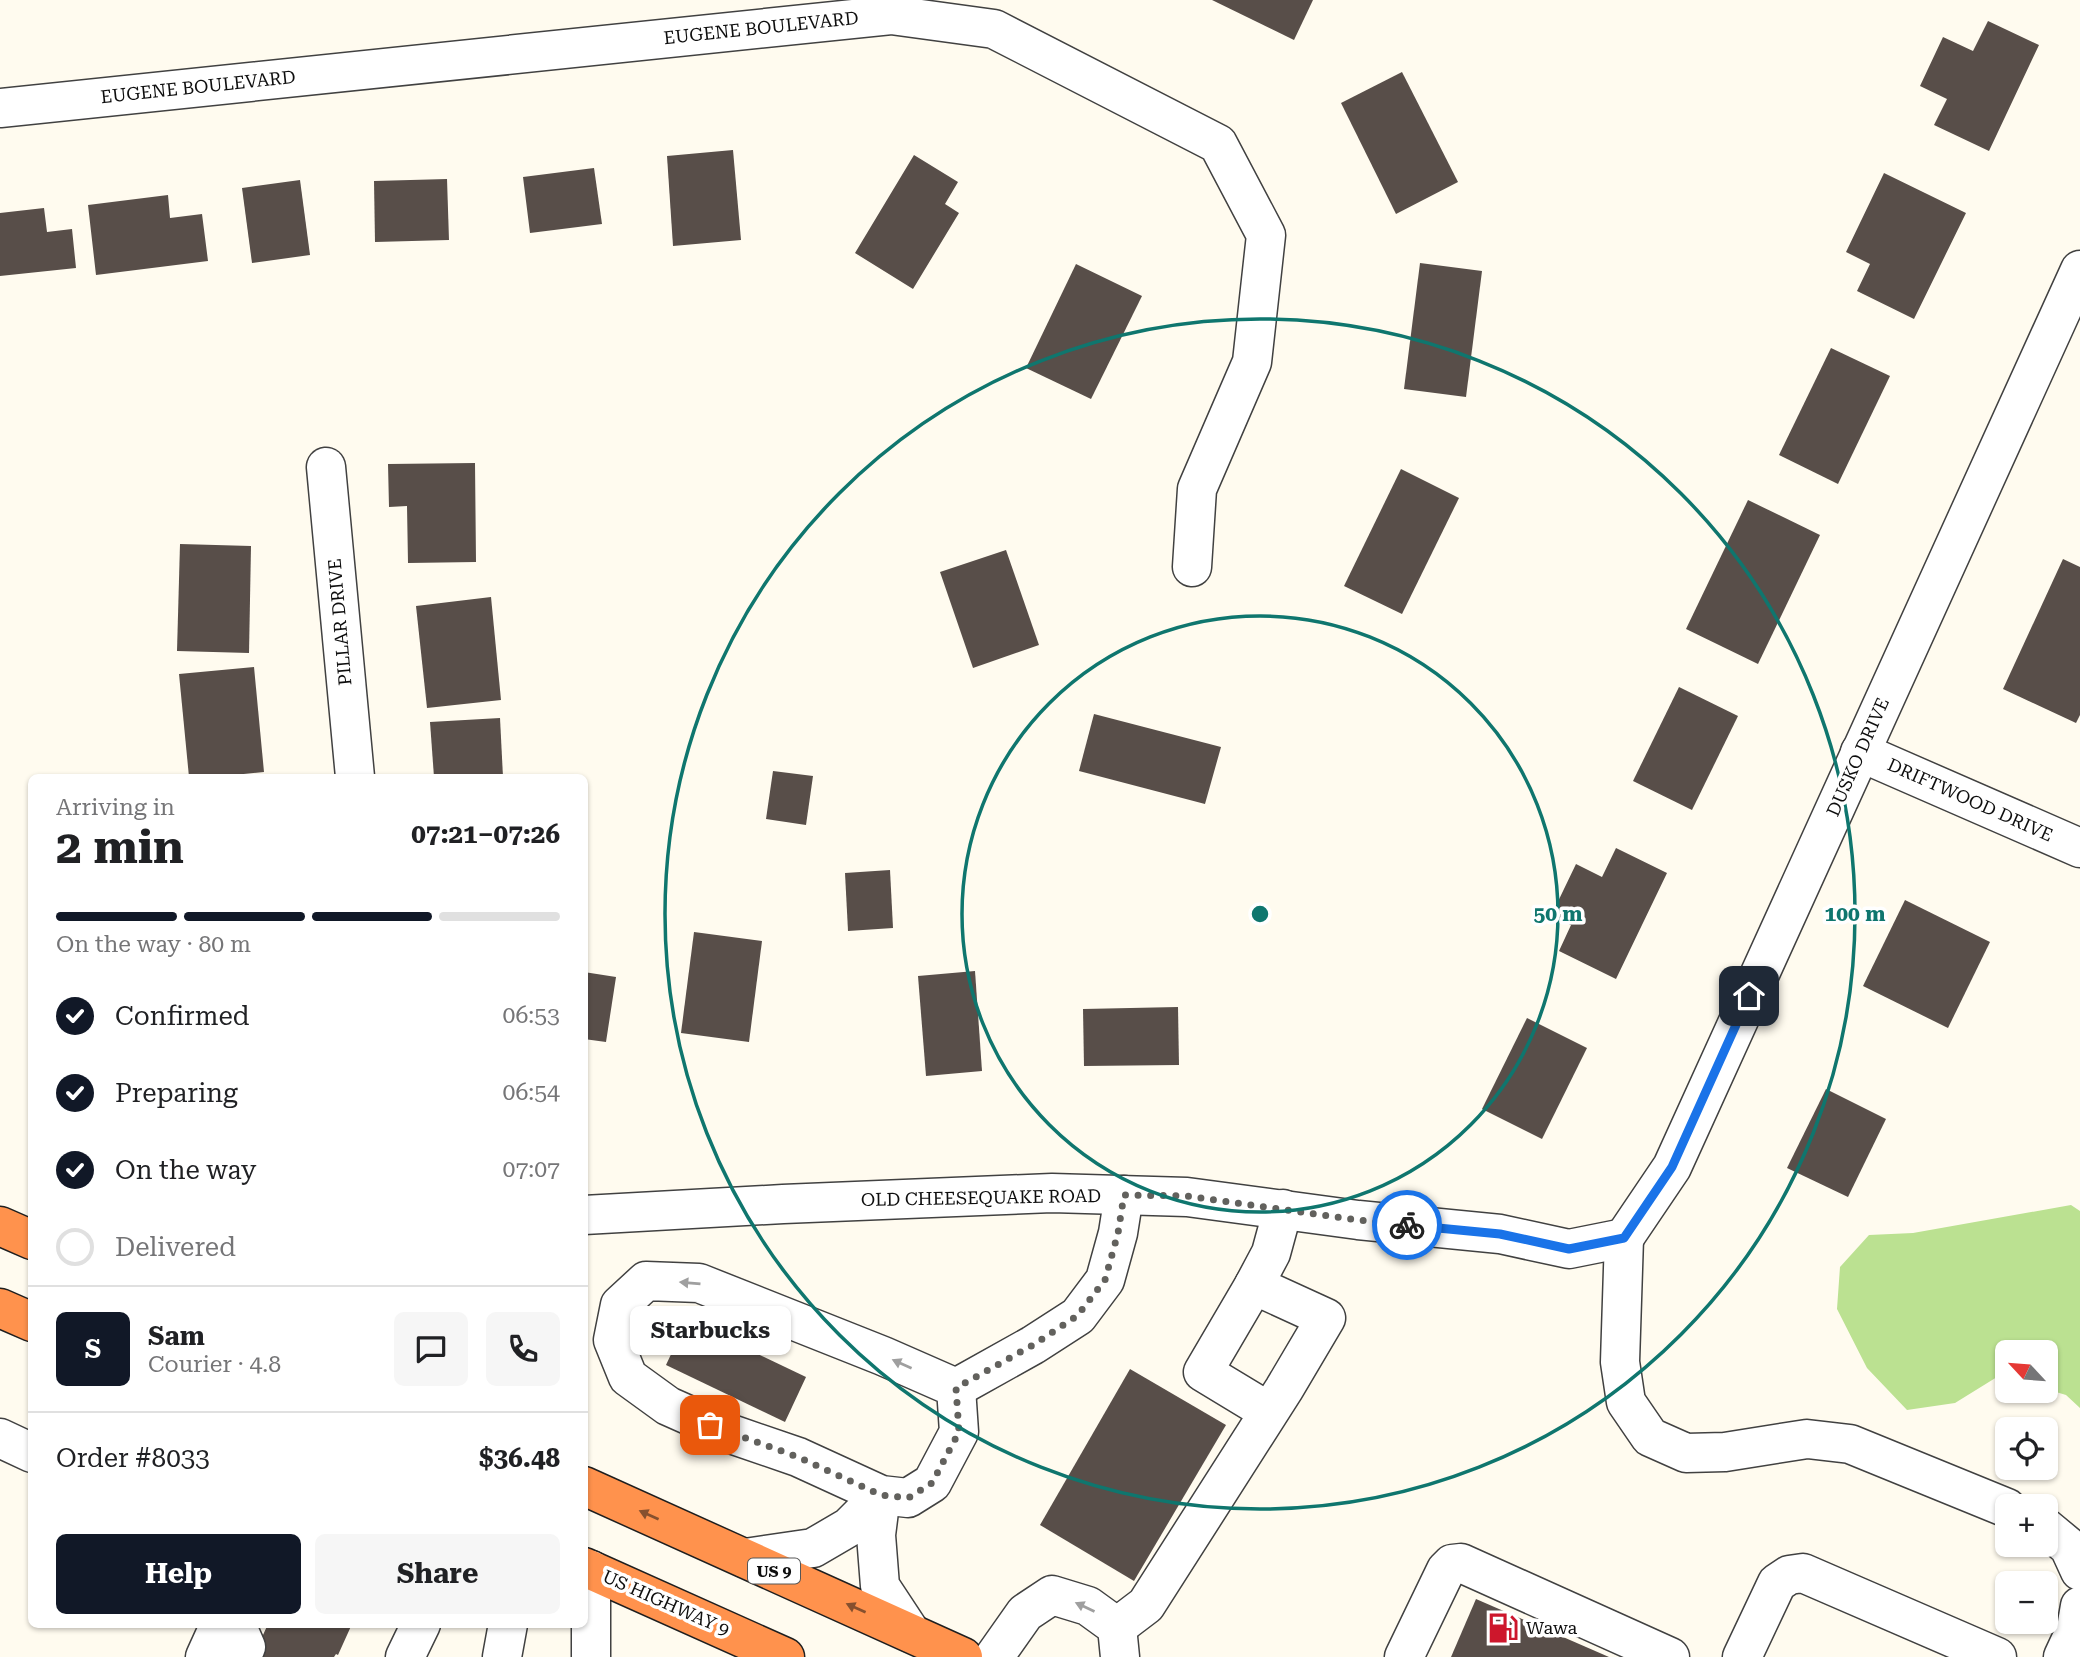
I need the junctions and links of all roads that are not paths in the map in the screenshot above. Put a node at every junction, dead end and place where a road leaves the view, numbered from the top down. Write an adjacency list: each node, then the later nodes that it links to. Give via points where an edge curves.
1 (0, 108): 4 (street, EUGENE BOULEVARD, via 891,15 994,29 1218,144 1266,235 1252,362 1197,489)
2 (2080, 270): 5 (street, DUSKO DRIVE)
3 (326, 467): 6 (street, PILLAR DRIVE)
4 (1192, 567)
5 (1860, 751): 7 (street, DRIFTWOOD DRIVE); 13 (street, DUSKO DRIVE, via 1672,1167)
6 (355, 774)
7 (2080, 848)
8 (1124, 1195): 9 (street, OLD CHEESEQUAKE ROAD, via 1187,1196); 10 (street, OLD CHEESEQUAKE ROAD, via 1052,1193); 17 (street, via 1105,1280 1077,1316)
9 (1283, 1209): 13 (street, OLD CHEESEQUAKE ROAD, via 1500,1234 1569,1249); 14 (street, via 1271,1253)
10 (588, 1215)
11 (0, 1226): 12 (highway)
12 (28, 1238)
13 (1624, 1238): 23 (street, via 1620,1362 1626,1402 1650,1437 1686,1453 1725,1452 1807,1438 1850,1444)
14 (1254, 1285): 18 (street, via 1203,1372); 18 (street, via 1326,1318)
15 (0, 1308): 16 (highway)
16 (28, 1320)
17 (956, 1388): 22 (street, via 959,1432 932,1483 908,1498); 22 (street, one-way to 22, via 698,1283 646,1281 620,1304 613,1340 628,1377 668,1406)
18 (1269, 1412): 33 (street)
19 (0, 1438): 20 (street)
20 (28, 1451)
21 (588, 1488): 25 (highway, US 9, one-way to 21)
22 (881, 1495): 25 (street, via 849,1527 813,1548); 32 (street, via 876,1535 880,1586)
23 (1995, 1503)
24 (2058, 1538): 27 (street, via 2069,1547)
25 (745, 1558): 32 (highway, US 9, one-way to 25)
26 (588, 1569): 37 (street); 38 (highway, US HIGHWAY 9)
27 (2080, 1572)
28 (2080, 1606): 45 (street)
29 (218, 1628): 34 (street)
30 (238, 1628): 35 (street, via 246,1647)
31 (507, 1628): 36 (street)
32 (911, 1633): 39 (highway, US 9)
33 (1118, 1642): 40 (street, one-way to 40, via 1088,1606 1052,1595 1025,1613)
34 (205, 1657)
35 (241, 1657)
36 (502, 1657)
37 (591, 1657)
38 (785, 1657)
39 (963, 1657)
40 (995, 1657)
41 (1404, 1657): 42 (street, via 1446,1570 1461,1563)
42 (1670, 1657)
43 (1742, 1657): 44 (street, via 1777,1583 1804,1573)
44 (1997, 1657)
45 (2063, 1657)

